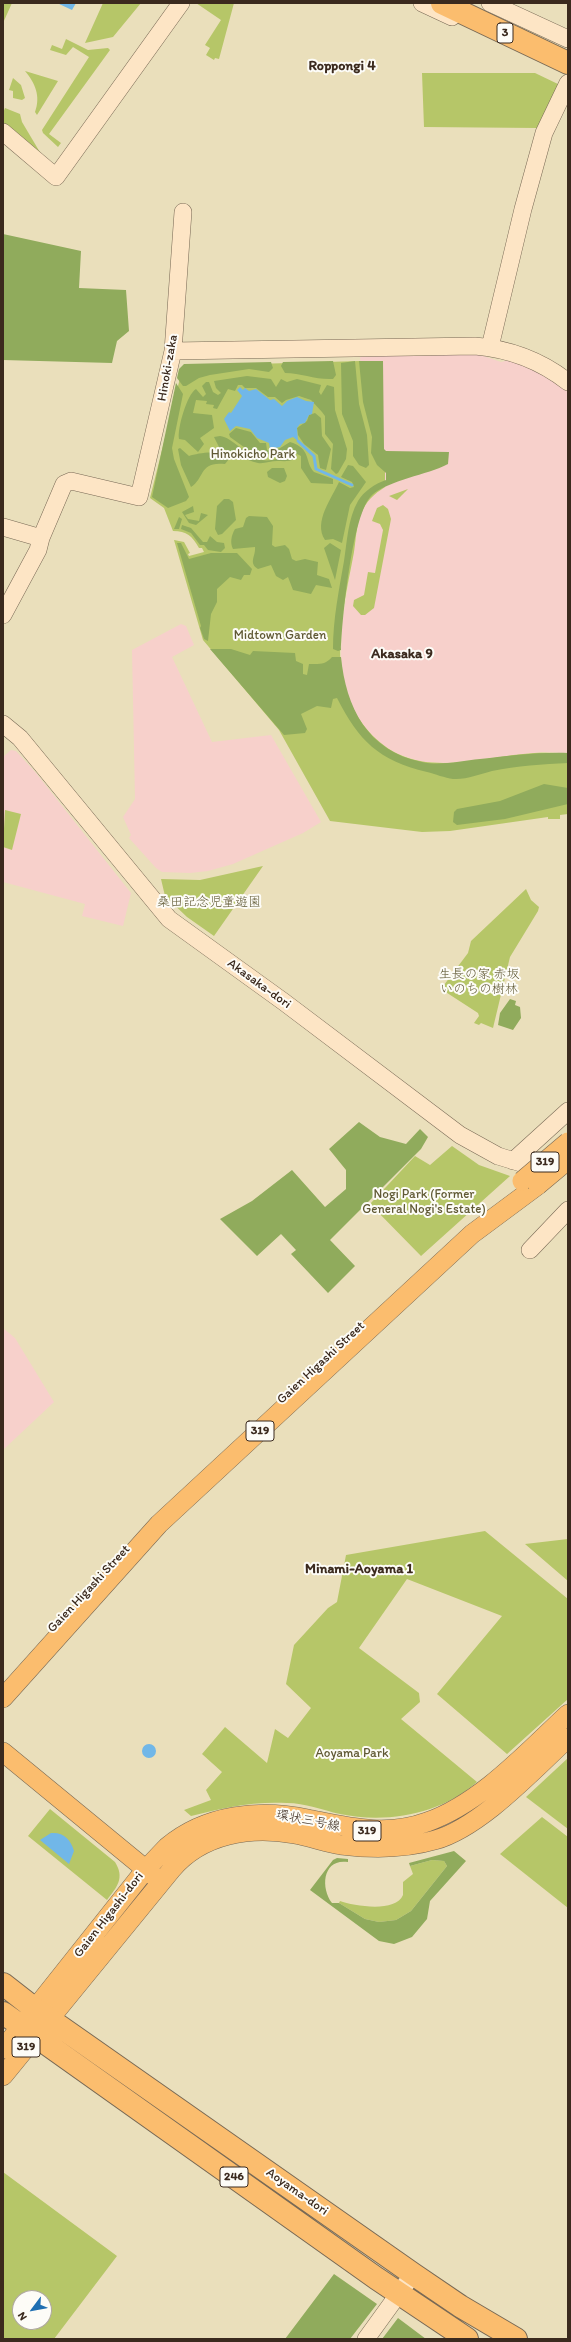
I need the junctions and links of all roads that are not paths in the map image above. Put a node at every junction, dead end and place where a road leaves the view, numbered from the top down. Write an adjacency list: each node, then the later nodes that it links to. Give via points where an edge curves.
1 (181, 3): 13 (street, via 56,177)
2 (422, 3): 11 (street)
3 (442, 3): 10 (highway, 3)
4 (457, 3): 9 (street)
5 (470, 3): 8 (highway, 3)
6 (490, 3): 7 (street)
7 (568, 39)
8 (568, 50)
9 (568, 56)
10 (568, 63)
11 (568, 72)
12 (568, 83): 15 (street, via 544,133)
13 (3, 132)
14 (183, 212): 16 (street, Hinoki-zaka)
15 (490, 348): 16 (street, via 456,345); 17 (street, via 538,361)
16 (173, 352): 19 (street, Hinoki-zaka, via 139,497 67,482 59,491)
17 (568, 382)
18 (3, 527): 19 (street)
19 (41, 538): 20 (street, via 38,550)
20 (3, 615)
21 (3, 724): 24 (street, Akasaka-dori, via 20,738 169,919 460,1135 481,1148)
22 (568, 1111): 24 (street)
23 (568, 1142): 27 (main road, Gaien Higashi Street / 319, bridge)
24 (513, 1160): 26 (street, Akasaka-dori)
25 (568, 1160): 27 (main road, Gaien Higashi Street / 319, bridge)
26 (568, 1170)
27 (530, 1183): 30 (main road, Gaien Higashi Street / 319, via 475,1219 154,1518); 31 (main road, Gaien Higashi Street / 319, via 159,1524)
28 (568, 1210): 29 (street)
29 (530, 1250)
30 (3, 1684)
31 (3, 1698)
32 (568, 1714): 35 (main road, 環状三号線 / 319, via 479,1794 453,1811 426,1823 395,1829 366,1830 276,1814 237,1816 190,1832 168,1846)
33 (568, 1738): 36 (main road, 環状三号線 / 319, via 489,1810 456,1831 436,1840 381,1848 340,1844 276,1831 219,1837 182,1857)
34 (3, 1752): 35 (main road, Gaien Higashi-dori)
35 (146, 1869): 36 (main road); 39 (main road, Gaien Higashi-dori / 319)
36 (162, 1883): 39 (main road, Gaien Higashi-dori / 319)
37 (3, 1984): 39 (highway, Aoyama-dori / 246)
38 (3, 2013): 40 (highway, Aoyama-dori / 246)
39 (42, 2014): 40 (main road, Gaien Higashi-dori / 319); 43 (highway, Aoyama-dori / 246)
40 (28, 2032): 41 (main road, Gaien Higashi-dori / 319); 42 (main road, Gaien Higashi-dori / 319); 44 (highway, Aoyama-dori / 246)
41 (3, 2050)
42 (3, 2076)
43 (413, 2274): 44 (street); 47 (highway, Aoyama-dori / 246)
44 (399, 2294): 45 (street); 46 (highway, Aoyama-dori / 246)
45 (366, 2339)
46 (467, 2339)
47 (516, 2339)

